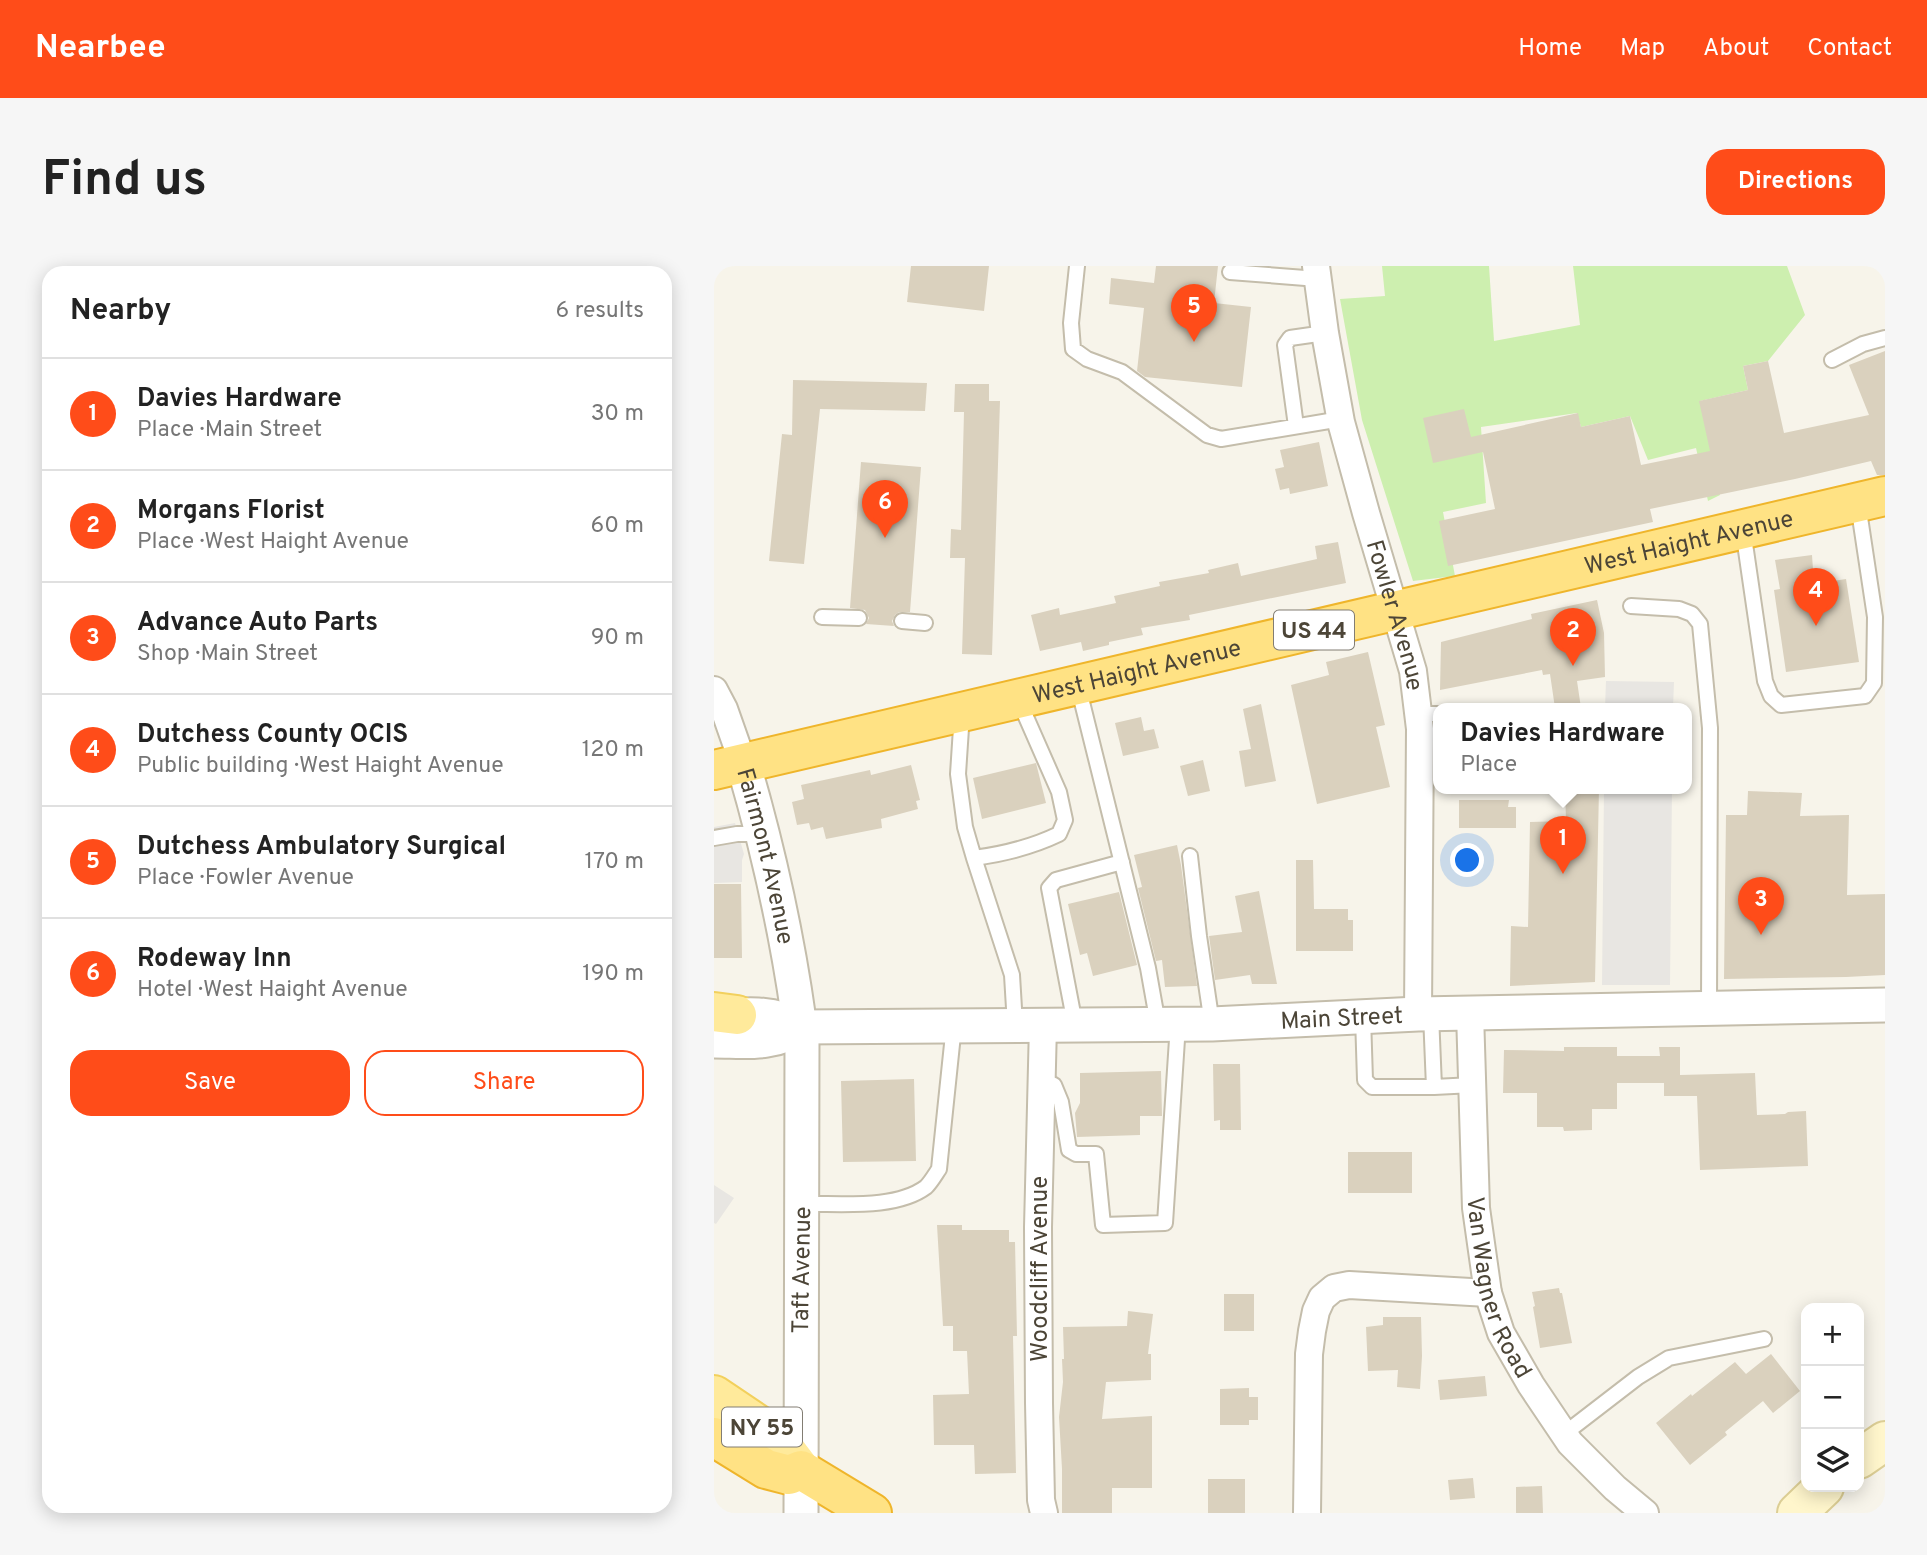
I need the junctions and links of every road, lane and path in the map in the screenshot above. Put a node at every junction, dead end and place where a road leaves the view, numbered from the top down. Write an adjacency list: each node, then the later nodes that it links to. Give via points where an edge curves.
1 (1077, 266): 8 (lane, via 1073,349 1122,372 1207,435 1221,439)
2 (1230, 272): 3 (lane)
3 (1317, 273): 4 (street, Fowler Avenue)
4 (1325, 333): 7 (street, Fowler Avenue); 8 (lane, via 1290,338 1285,345)
5 (1885, 338): 6 (lane)
6 (1832, 359)
7 (1341, 419): 8 (lane); 12 (street, Fowler Avenue)
8 (1296, 426)
9 (1871, 500): 10 (highway, West Haight Avenue / US 44); 10 (lane, via 1874,683 1865,696 1781,705 1771,696)
10 (1743, 530): 12 (highway, West Haight Avenue / US 44)
11 (1632, 606): 30 (lane, via 1679,608 1700,624 1710,728)
12 (1396, 611): 17 (highway, West Haight Avenue / US 44); 21 (street, Fowler Avenue)
13 (822, 617): 14 (lane)
14 (859, 618)
15 (902, 621): 16 (lane)
16 (925, 623)
17 (1078, 685): 19 (highway, West Haight Avenue / US 44); 28 (lane)
18 (714, 690): 22 (street, Fairmont Avenue, via 724,709)
19 (1018, 699): 20 (highway, West Haight Avenue / US 44); 27 (lane, via 1059,792 1065,820 1059,834 1041,843)
20 (962, 712): 22 (highway, West Haight Avenue / US 44); 27 (lane, via 958,775)
21 (1428, 714): 23 (street, Fowler Avenue, via 1420,729)
22 (729, 767): 24 (street, Fairmont Avenue)
23 (1429, 769): 32 (street, Fowler Avenue)
24 (763, 834): 25 (lane); 39 (street, Fairmont Avenue, via 782,913)
25 (714, 838)
26 (1191, 856): 36 (lane)
27 (974, 858): 37 (lane, via 1012,975)
28 (1122, 862): 35 (lane, via 1148,968); 37 (lane, via 1056,880 1049,888)
29 (1885, 1005): 30 (street, Main Street)
30 (1709, 1008): 31 (street, Main Street)
31 (1470, 1013): 32 (street, Main Street); 41 (street, Van Wagner Road)
32 (1424, 1014): 33 (street, Main Street); 42 (lane)
33 (1363, 1017): 36 (street, Main Street); 42 (lane, via 1365,1080 1371,1087)
34 (720, 1021): 39 (street, Main Street, via 767,1015)
35 (1168, 1024): 36 (street, Main Street); 37 (street, Main Street); 40 (lane, via 1165,1223 1103,1225 1096,1154 1069,1150 1055,1085)
36 (1212, 1024)
37 (1044, 1025): 38 (street, Main Street); 40 (street, Woodcliff Avenue)
38 (954, 1026): 39 (street, Main Street); 43 (lane, via 939,1169 928,1185 883,1203)
39 (800, 1027): 43 (street, Taft Avenue)
40 (1041, 1080): 55 (street, Woodcliff Avenue, via 1038,1403)
41 (1473, 1085): 42 (lane); 44 (street, Van Wagner Road, via 1476,1208)
42 (1434, 1087)
43 (802, 1204): 51 (street, Taft Avenue)
44 (1488, 1293): 47 (street, Van Wagner Road, via 1500,1333); 56 (street, via 1349,1285 1322,1298 1309,1354)
45 (1764, 1339): 47 (lane, via 1669,1358)
46 (714, 1395): 51 (main road, NY 55, via 779,1441)
47 (1564, 1434): 57 (street, Van Wagner Road)
48 (714, 1437): 51 (highway, via 766,1469 789,1475)
49 (1885, 1441): 50 (main road)
50 (1864, 1456)
51 (801, 1470): 53 (street, Taft Avenue); 54 (highway)
52 (1819, 1492): 58 (main road)
53 (801, 1513)
54 (872, 1513)
55 (1044, 1513)
56 (1307, 1513)
57 (1645, 1513)
58 (1797, 1513)

